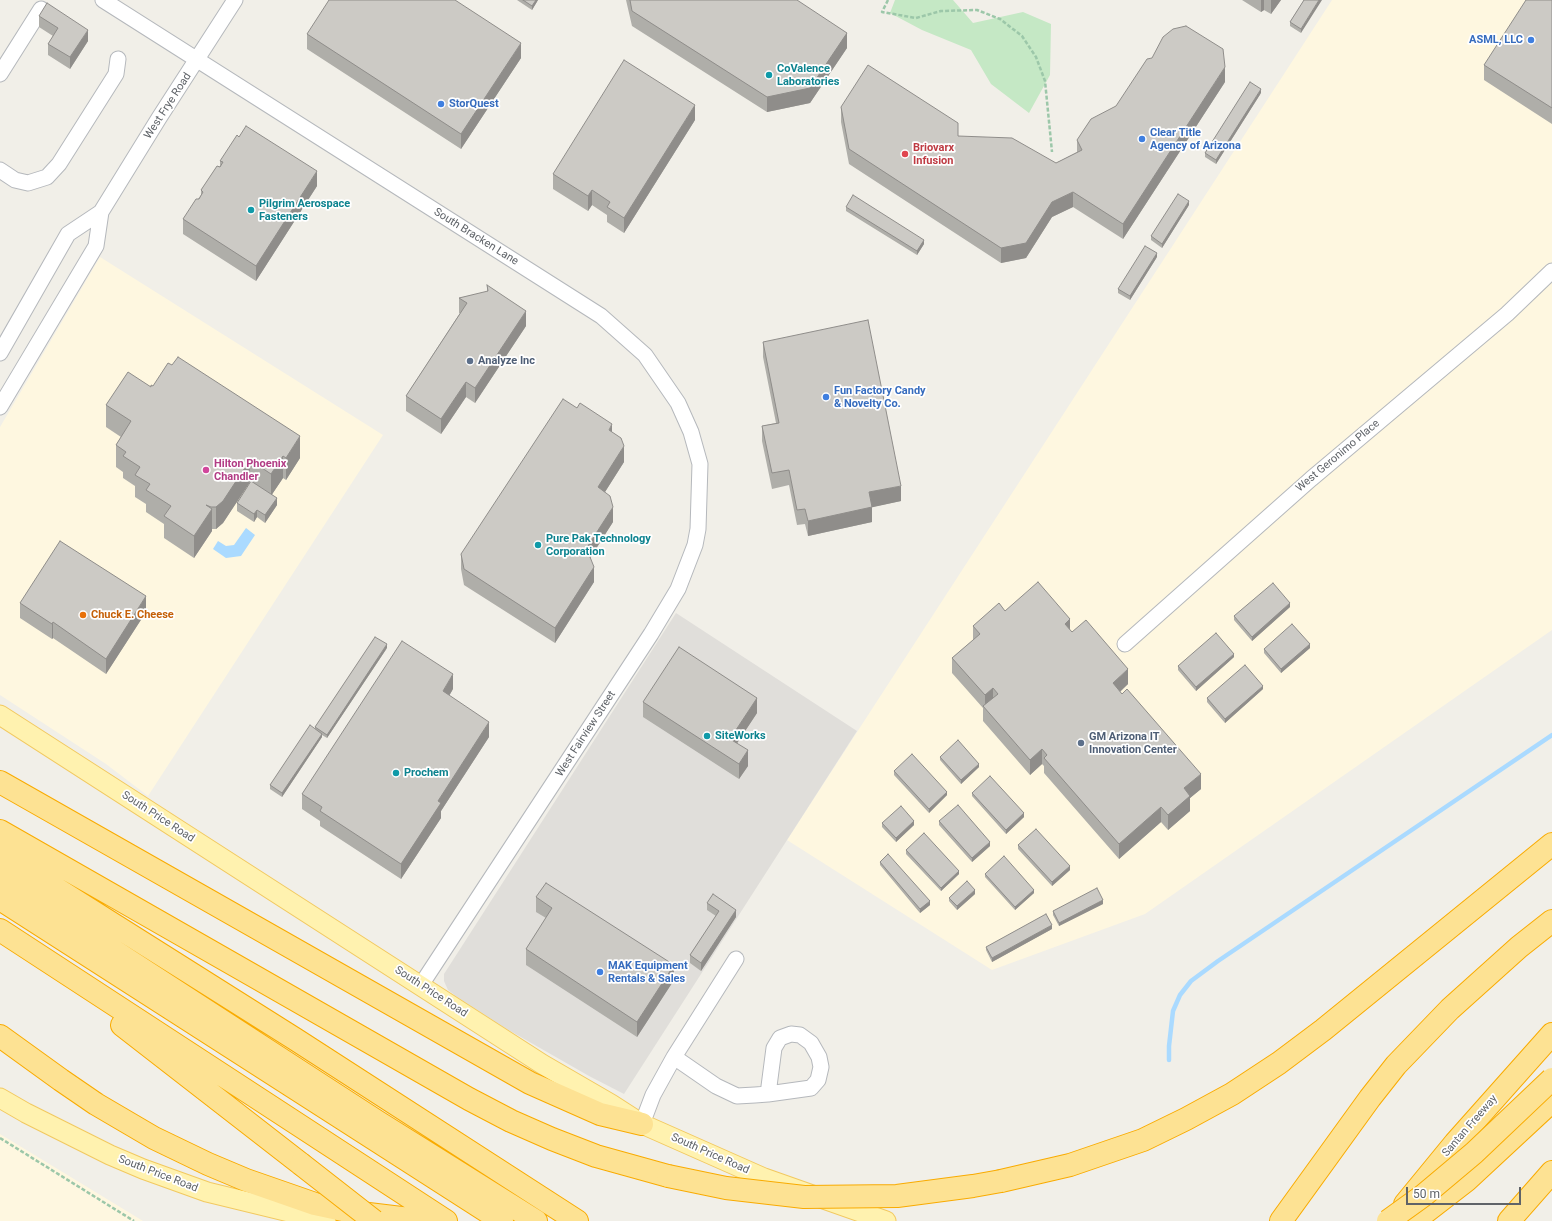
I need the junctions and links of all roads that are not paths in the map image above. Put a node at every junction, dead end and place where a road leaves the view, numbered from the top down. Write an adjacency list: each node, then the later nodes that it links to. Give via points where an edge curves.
1 (103, 0): 5 (street, South Bracken Lane)
2 (235, 0): 5 (street, West Frye Road)
3 (41, 9): 6 (street)
4 (118, 59): 7 (street, via 116,74 59,164 47,177 28,183 15,180)
5 (197, 60): 8 (street, West Frye Road); 12 (street, South Bracken Lane, via 601,316 646,355 678,402 691,432)
6 (0, 74)
7 (0, 170)
8 (101, 212): 10 (street, West Frye Road, via 68,234); 11 (street, West Frye Road, via 96,246)
9 (1552, 271): 13 (street, West Geronimo Place, via 1507,314 1311,479)
10 (0, 353)
11 (0, 407)
12 (700, 464): 24 (street, West Fairview Street, via 698,529 695,546 678,589)
13 (1126, 644)
14 (0, 715): 24 (main road, South Price Road)
15 (0, 782): 32 (highway, via 530,1083 600,1114)
16 (0, 831): 17 (highway, bridge, via 511,1121 596,1156 668,1176 726,1188 804,1197 897,1196 973,1186 1070,1164 1143,1140 1232,1094 1279,1063)
17 (1552, 844)
18 (0, 853): 40 (highway)
19 (0, 877): 34 (highway, via 236,1031)
20 (0, 899): 34 (highway)
21 (1552, 921): 42 (highway, via 1450,1009 1396,1065)
22 (2, 931): 36 (highway, bridge); 38 (highway)
23 (736, 959): 27 (street)
24 (421, 985): 32 (main road, South Price Road, via 542,1064)
25 (1552, 1034): 44 (highway, Santan Freeway, via 1455,1143)
26 (0, 1036): 37 (highway, via 107,1111 154,1138 214,1167 315,1204 352,1212)
27 (674, 1057): 29 (street, via 716,1086 737,1096); 32 (street, via 653,1095)
28 (1552, 1079): 43 (highway, bridge, via 1468,1158)
29 (768, 1094)
30 (0, 1098): 35 (main road, South Price Road, via 103,1152 143,1169 207,1192)
31 (1552, 1101): 45 (highway, via 1473,1175)
32 (642, 1124): 41 (main road, South Price Road, via 764,1178)
33 (1552, 1172): 46 (highway)
34 (509, 1215): 39 (highway)
35 (326, 1221)
36 (374, 1221)
37 (426, 1221)
38 (446, 1221)
39 (536, 1221)
40 (577, 1221)
41 (886, 1221)
42 (1281, 1221)
43 (1388, 1221)
44 (1391, 1221)
45 (1414, 1221)
46 (1509, 1221)

